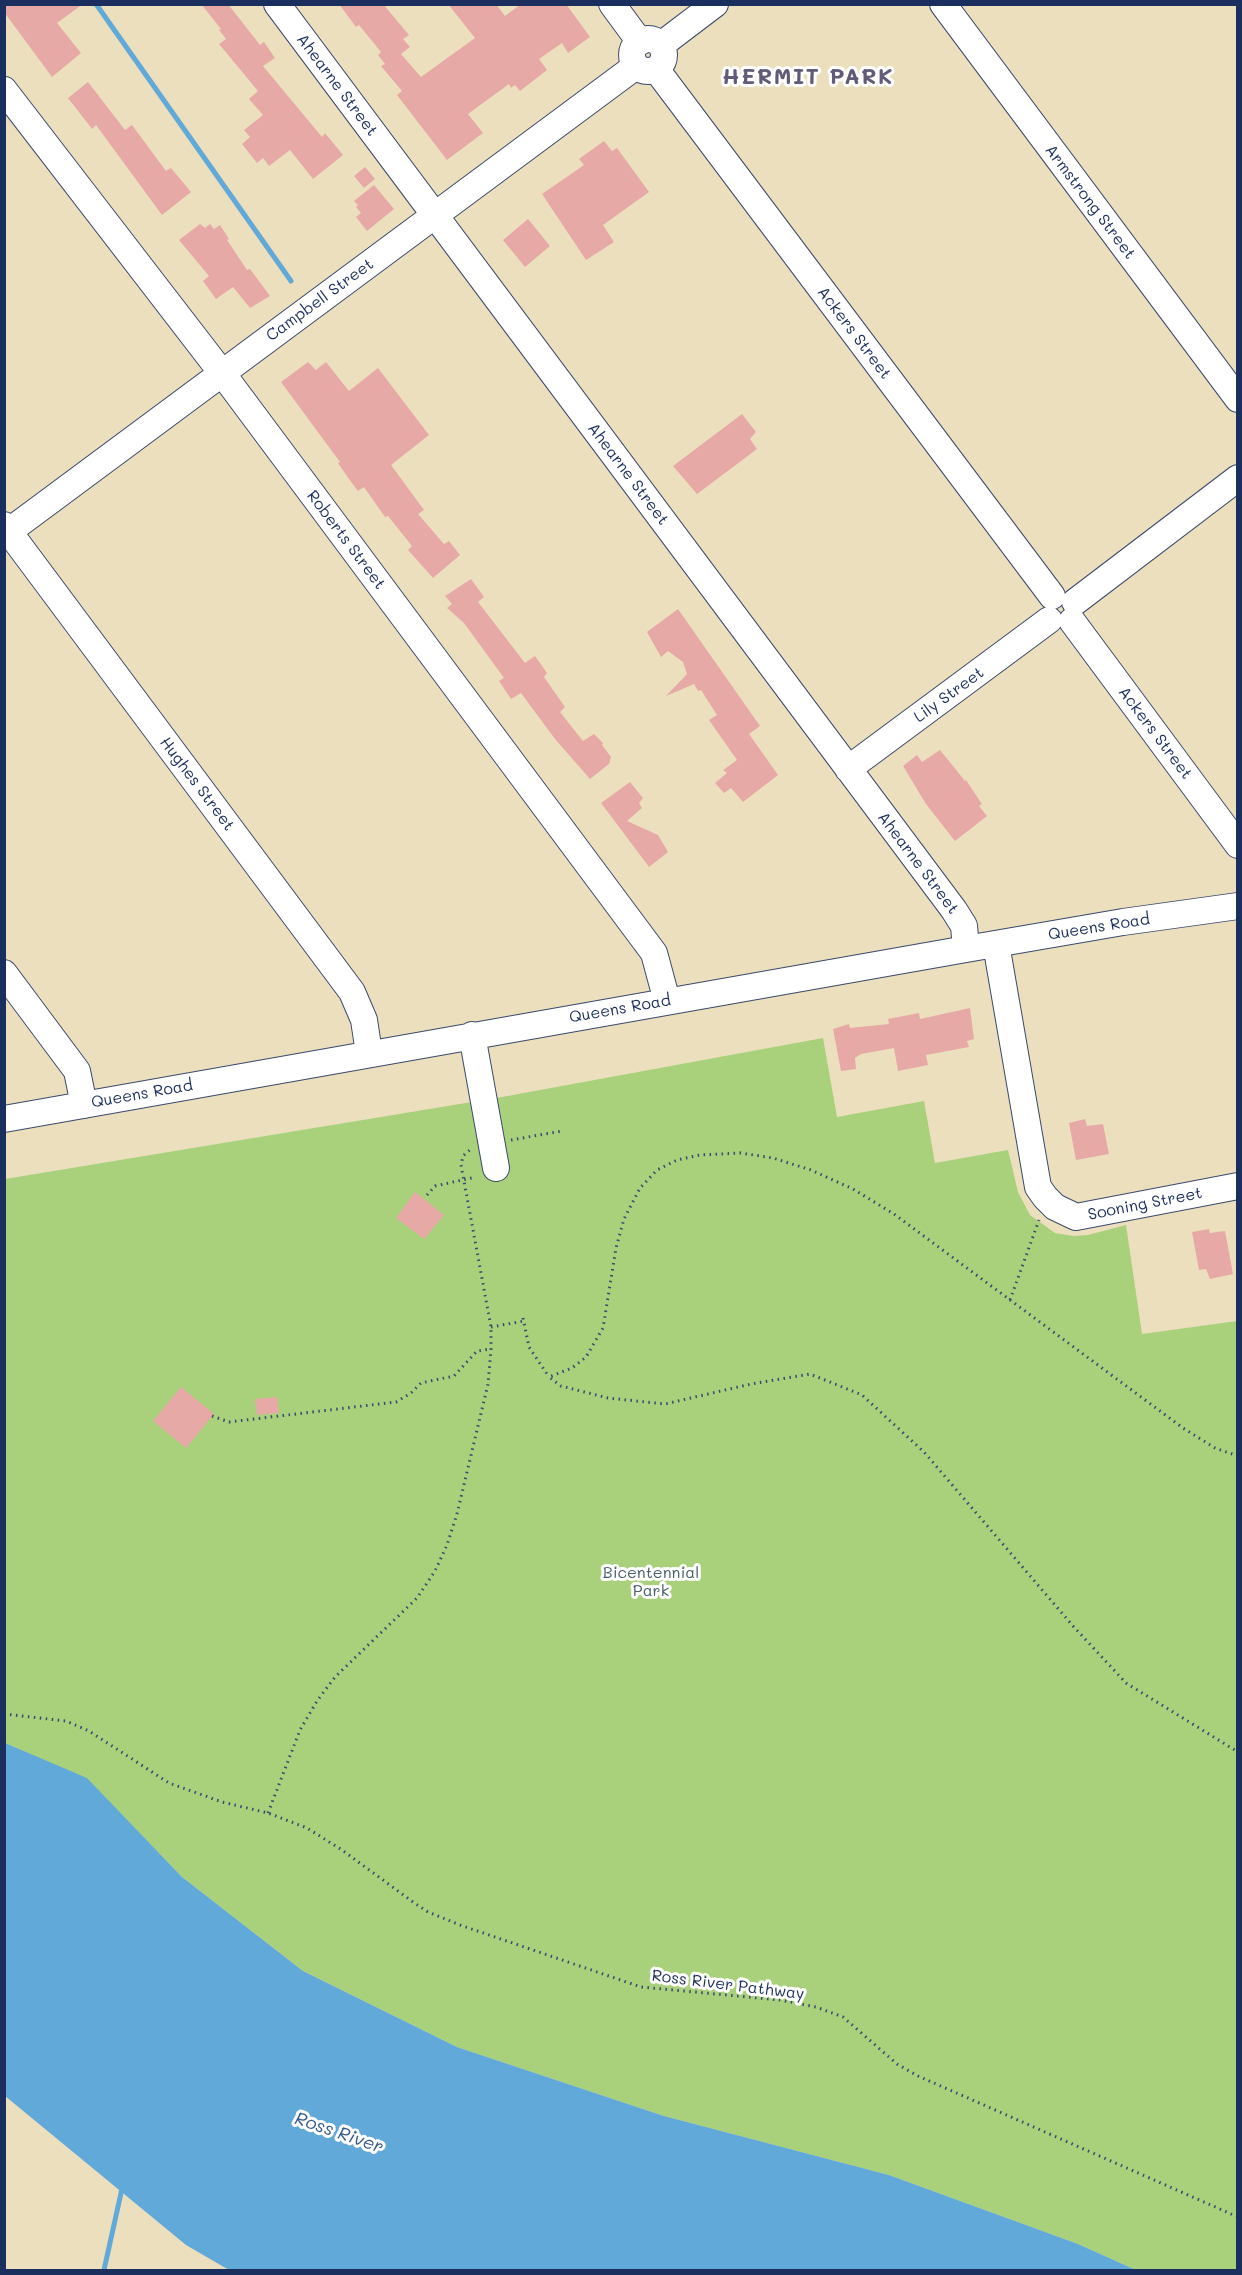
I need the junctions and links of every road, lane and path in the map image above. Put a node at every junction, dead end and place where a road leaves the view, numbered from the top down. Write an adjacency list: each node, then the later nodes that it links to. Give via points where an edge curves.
1 (277, 4): 7 (street, Ahearne Street)
2 (612, 4): 5 (street, Ackers Street)
3 (715, 4): 5 (street, Campbell Street)
4 (943, 4): 9 (street, Armstrong Street)
5 (648, 55): 7 (street, Campbell Street); 12 (street, Ackers Street)
6 (4, 90): 8 (street, Roberts Street)
7 (435, 215): 8 (street, Campbell Street); 13 (street, Ahearne Street)
8 (222, 373): 11 (street, Campbell Street); 19 (street, Roberts Street, via 654,953)
9 (1238, 399)
10 (1238, 478): 12 (street, Lily Street)
11 (6, 531): 21 (street, Hughes Street, via 352,992 364,1020)
12 (1062, 610): 13 (street, Lily Street); 14 (street, Ackers Street)
13 (848, 769): 17 (street, Ahearne Street, via 954,910 964,926)
14 (1238, 844)
15 (1238, 906): 16 (street, Queens Road)
16 (996, 944): 17 (street, Queens Road); 31 (street, via 1038,1187)
17 (966, 949): 19 (street, Queens Road)
18 (4, 973): 22 (street, via 77,1071)
19 (667, 1001): 20 (street, Queens Road)
20 (472, 1035): 21 (street, Queens Road); 27 (street)
21 (369, 1053): 22 (street, Queens Road)
22 (84, 1105): 23 (street, Queens Road)
23 (4, 1119)
24 (562, 1131): 25 (path)
25 (503, 1141)
26 (480, 1146): 28 (path, via 463,1156)
27 (496, 1168)
28 (463, 1180): 30 (path, via 435,1186); 33 (path)
29 (1238, 1186): 31 (street, Sooning Street, via 1076,1217)
30 (427, 1196)
31 (1053, 1205): 32 (path, via 1037,1222)
32 (1010, 1300): 35 (path, via 894,1214 853,1189 773,1158 741,1153 700,1155 676,1160 657,1170 640,1188 621,1229 603,1328 586,1357 572,1368); 37 (path, via 1183,1428 1215,1448)
33 (491, 1327): 34 (path); 35 (path, via 524,1319 529,1347)
34 (492, 1349): 36 (path, via 477,1351 454,1376 421,1383 396,1402 229,1422); 40 (path, via 488,1384 457,1514 435,1570 417,1598 335,1677 317,1701 300,1730)
35 (549, 1377): 39 (path, via 561,1386 608,1398 665,1404 810,1374 862,1395 924,1452 1126,1683)
36 (212, 1416)
37 (1238, 1456)
38 (4, 1714): 40 (path, via 66,1721 89,1731 169,1783)
39 (1238, 1752)
40 (268, 1813): 41 (path, Ross River Pathway, via 307,1828 413,1902 460,1924 641,1987 780,2000 843,2017 897,2064 918,2076)
41 (1238, 2217)

